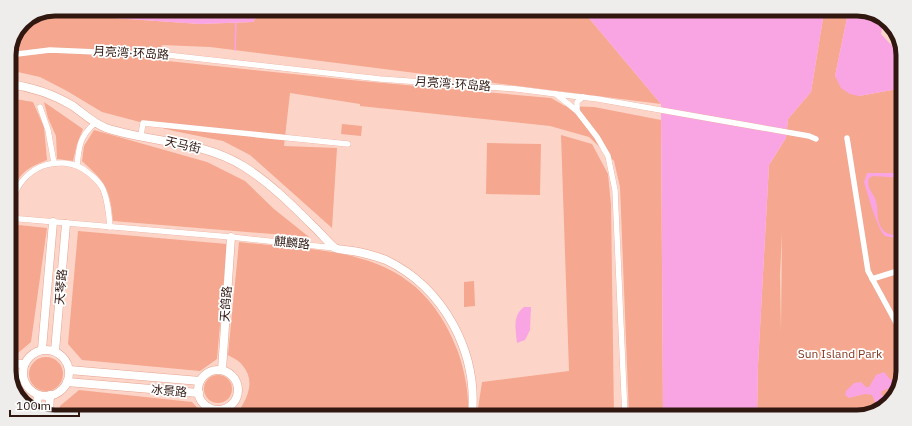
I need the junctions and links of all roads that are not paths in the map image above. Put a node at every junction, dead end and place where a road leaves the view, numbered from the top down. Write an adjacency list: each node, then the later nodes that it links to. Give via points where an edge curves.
1 (16, 54): 3 (street, 月亮湾·环岛路, via 50,50 167,55 380,79)
2 (16, 85): 7 (street, 天马街, via 57,97)
3 (556, 94): 4 (street, 月亮湾·环岛路); 6 (street)
4 (583, 97): 6 (street, via 577,102); 10 (street, 月亮湾·环岛路)
5 (40, 107): 12 (street, via 48,130)
6 (577, 111): 42 (street, via 608,156 615,190)
7 (95, 123): 8 (street, 天马街); 13 (street, via 84,133)
8 (141, 135): 11 (street, via 143,123); 20 (street, 天马街, via 202,149 225,156 242,165 269,184)
9 (847, 138): 22 (street, via 864,251)
10 (816, 139)
11 (348, 144)
12 (54, 163): 13 (street); 14 (street, via 30,172 20,182)
13 (77, 164): 18 (street, via 103,188)
14 (16, 191)
15 (16, 219): 16 (street, 麒麟路)
16 (53, 222): 17 (street, 麒麟路); 24 (street, 天琴路)
17 (66, 224): 18 (street, 麒麟路); 25 (street, 天琴路)
18 (110, 228): 19 (street, 麒麟路)
19 (230, 237): 20 (street, 麒麟路); 29 (street, 天鸽路)
20 (335, 248): 41 (street, 麒麟路, via 367,253 386,260 420,283 438,301 458,332 464,350 472,388)
21 (896, 272): 22 (street)
22 (872, 280): 23 (street)
23 (896, 323)
24 (42, 350): 25 (street); 27 (street, via 28,357)
25 (55, 351): 28 (street, via 67,362)
26 (16, 363): 27 (street)
27 (24, 364): 31 (street)
28 (69, 370): 32 (street, 冰景路); 33 (street)
29 (222, 370): 32 (street, via 210,372); 40 (street, via 233,377 238,388 235,400)
30 (17, 377): 31 (street)
31 (23, 377): 35 (street, via 31,391)
32 (200, 381): 34 (street)
33 (67, 382): 34 (street, 冰景路); 36 (street, via 63,388)
34 (199, 393): 39 (street, via 204,403)
35 (38, 394): 36 (street); 37 (street)
36 (50, 396): 38 (street)
37 (37, 405)
38 (49, 409)
39 (215, 410)
40 (221, 410)
41 (472, 410)
42 (625, 410)

